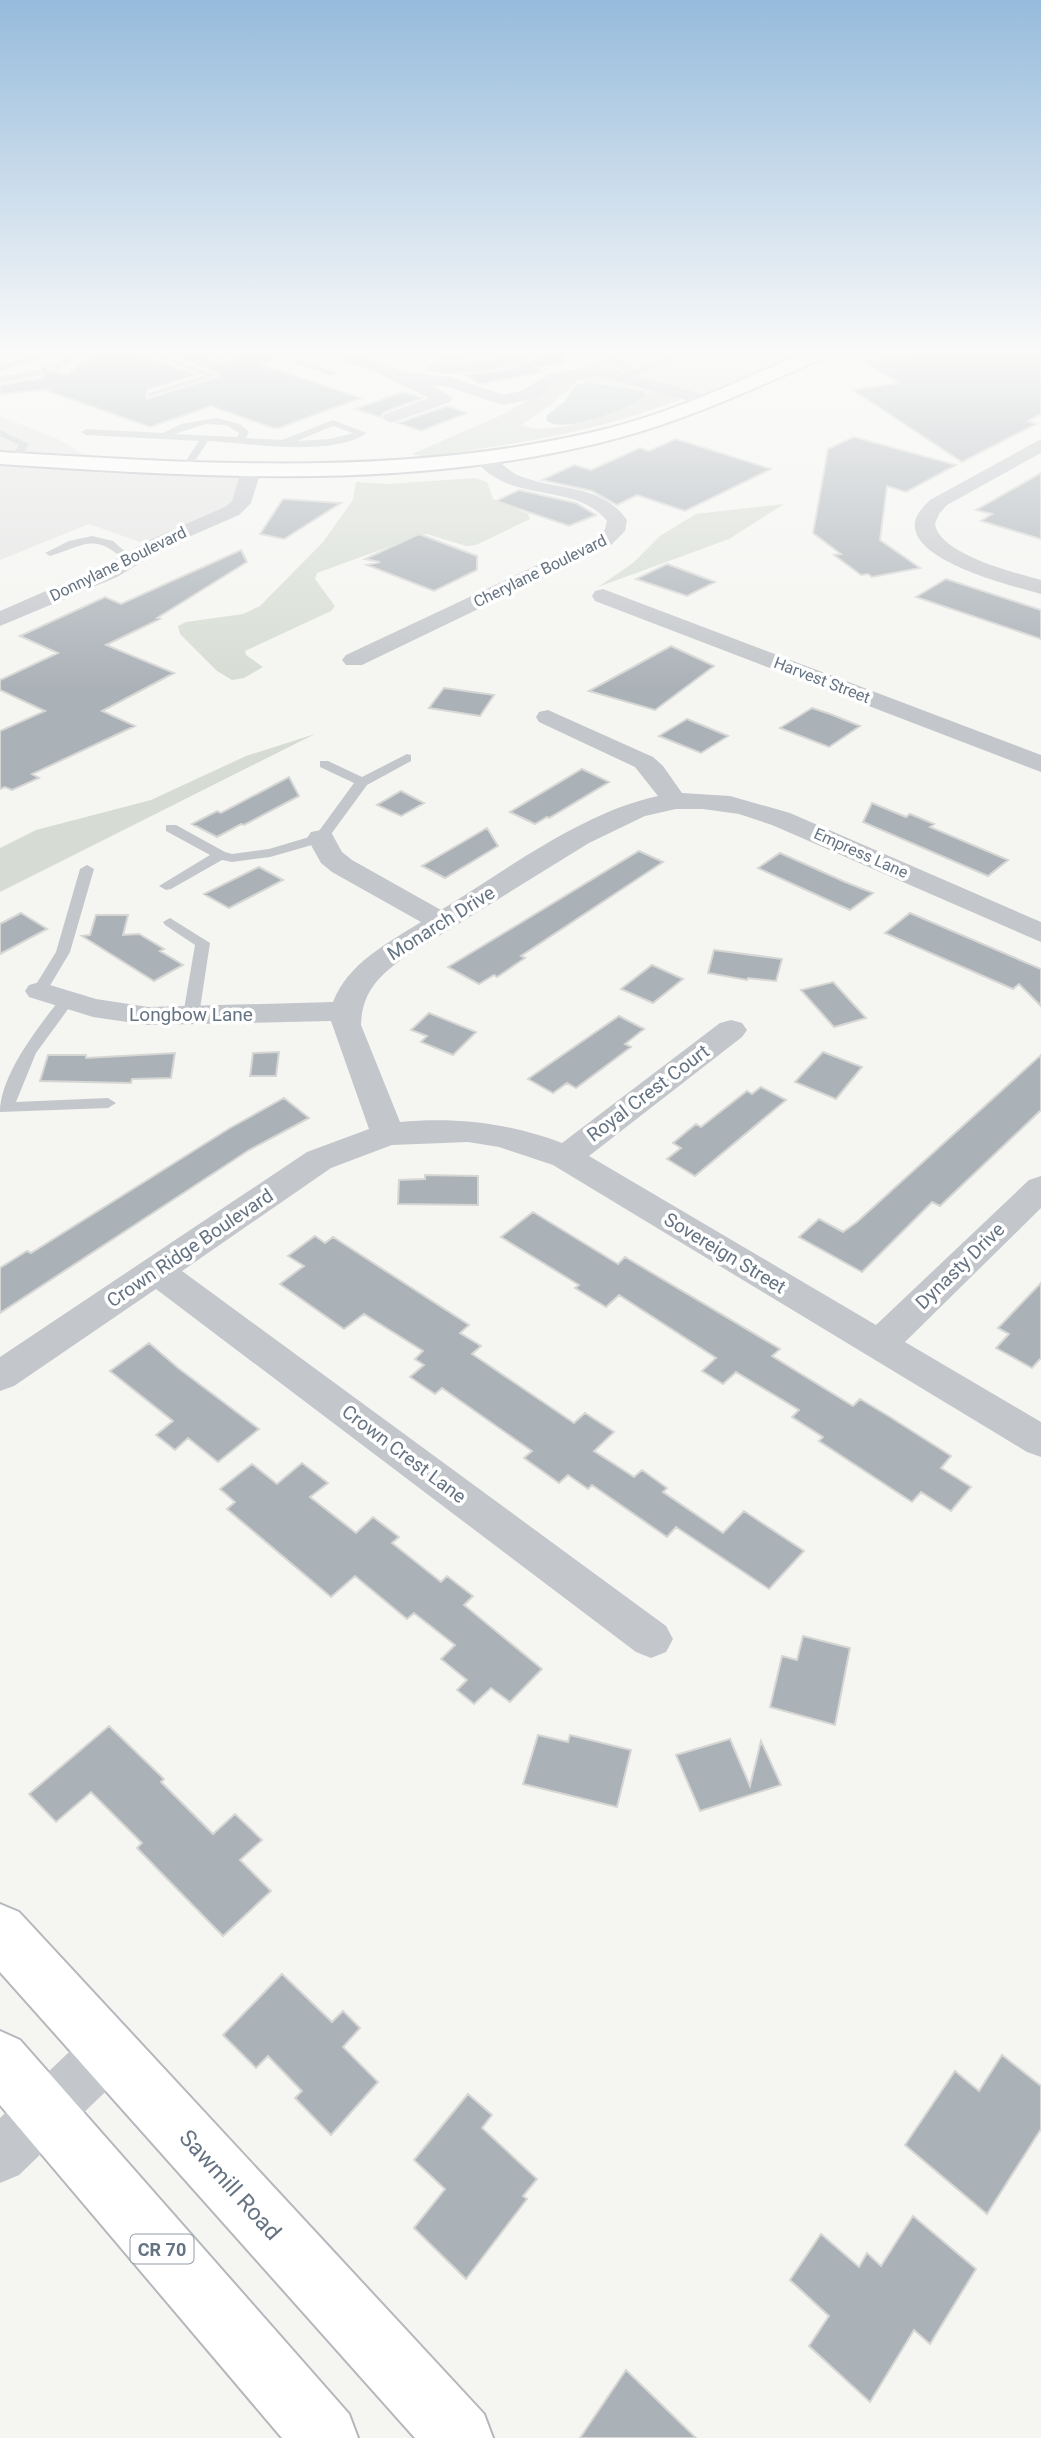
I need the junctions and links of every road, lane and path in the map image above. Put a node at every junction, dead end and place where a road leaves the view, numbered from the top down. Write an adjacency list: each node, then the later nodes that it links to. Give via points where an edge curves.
1 (93, 463): 6 (main road)
2 (189, 463): 6 (lane)
3 (433, 463): 7 (main road)
4 (489, 463): 13 (street, Cherylane Boulevard, via 505,477 605,508 617,520 615,531 604,541)
5 (1009, 463): 10 (street, via 940,501 929,511 927,534 957,558)
6 (186, 468): 7 (main road)
7 (251, 471): 9 (street, Donnylane Boulevard, via 235,509)
8 (50, 553): 9 (lane, via 95,538 113,543)
9 (130, 560): 12 (street, Donnylane Boulevard)
10 (1041, 587)
11 (603, 596): 17 (street, Harvest Street)
12 (0, 619)
13 (354, 660)
14 (548, 717): 19 (street, via 644,762)
15 (407, 758): 18 (lane)
16 (324, 764): 18 (lane)
17 (1041, 764)
18 (362, 782): 21 (lane)
19 (674, 801): 26 (street, Monarch Drive, via 609,821); 27 (street, Empress Lane, via 730,804 781,819)
20 (171, 828): 22 (lane)
21 (321, 838): 22 (lane, via 270,853); 26 (street, via 342,866)
22 (220, 855): 24 (lane)
23 (87, 869): 28 (lane)
24 (166, 886)
25 (170, 922): 30 (lane, via 203,943)
26 (442, 922): 29 (street, Monarch Drive, via 362,977)
27 (1041, 933)
28 (53, 996): 30 (street, Longbow Lane, via 120,1014); 32 (lane, via 6,1108)
29 (345, 1012): 30 (street, Longbow Lane); 33 (street)
30 (191, 1015)
31 (731, 1030): 34 (street, Royal Crest Court)
32 (108, 1103)
33 (388, 1134): 34 (street, Sovereign Street, via 467,1130); 36 (street, Crown Ridge Boulevard, via 319,1160)
34 (565, 1157): 37 (street, Sovereign Street)
35 (1041, 1188): 37 (street, Dynasty Drive)
36 (156, 1270): 38 (street, Crown Ridge Boulevard); 40 (street, Crown Crest Lane)
37 (879, 1345): 39 (street, Sovereign Street)
38 (0, 1376)
39 (1041, 1441)
40 (650, 1639)
41 (0, 1931): 42 (main road, Sawmill Road)
42 (109, 2051): 44 (street); 47 (main road, Sawmill Road)
43 (0, 2060): 44 (main road, CR 70)
44 (44, 2111): 45 (street); 46 (main road, CR 70)
45 (0, 2156)
46 (325, 2438)
47 (460, 2438)

